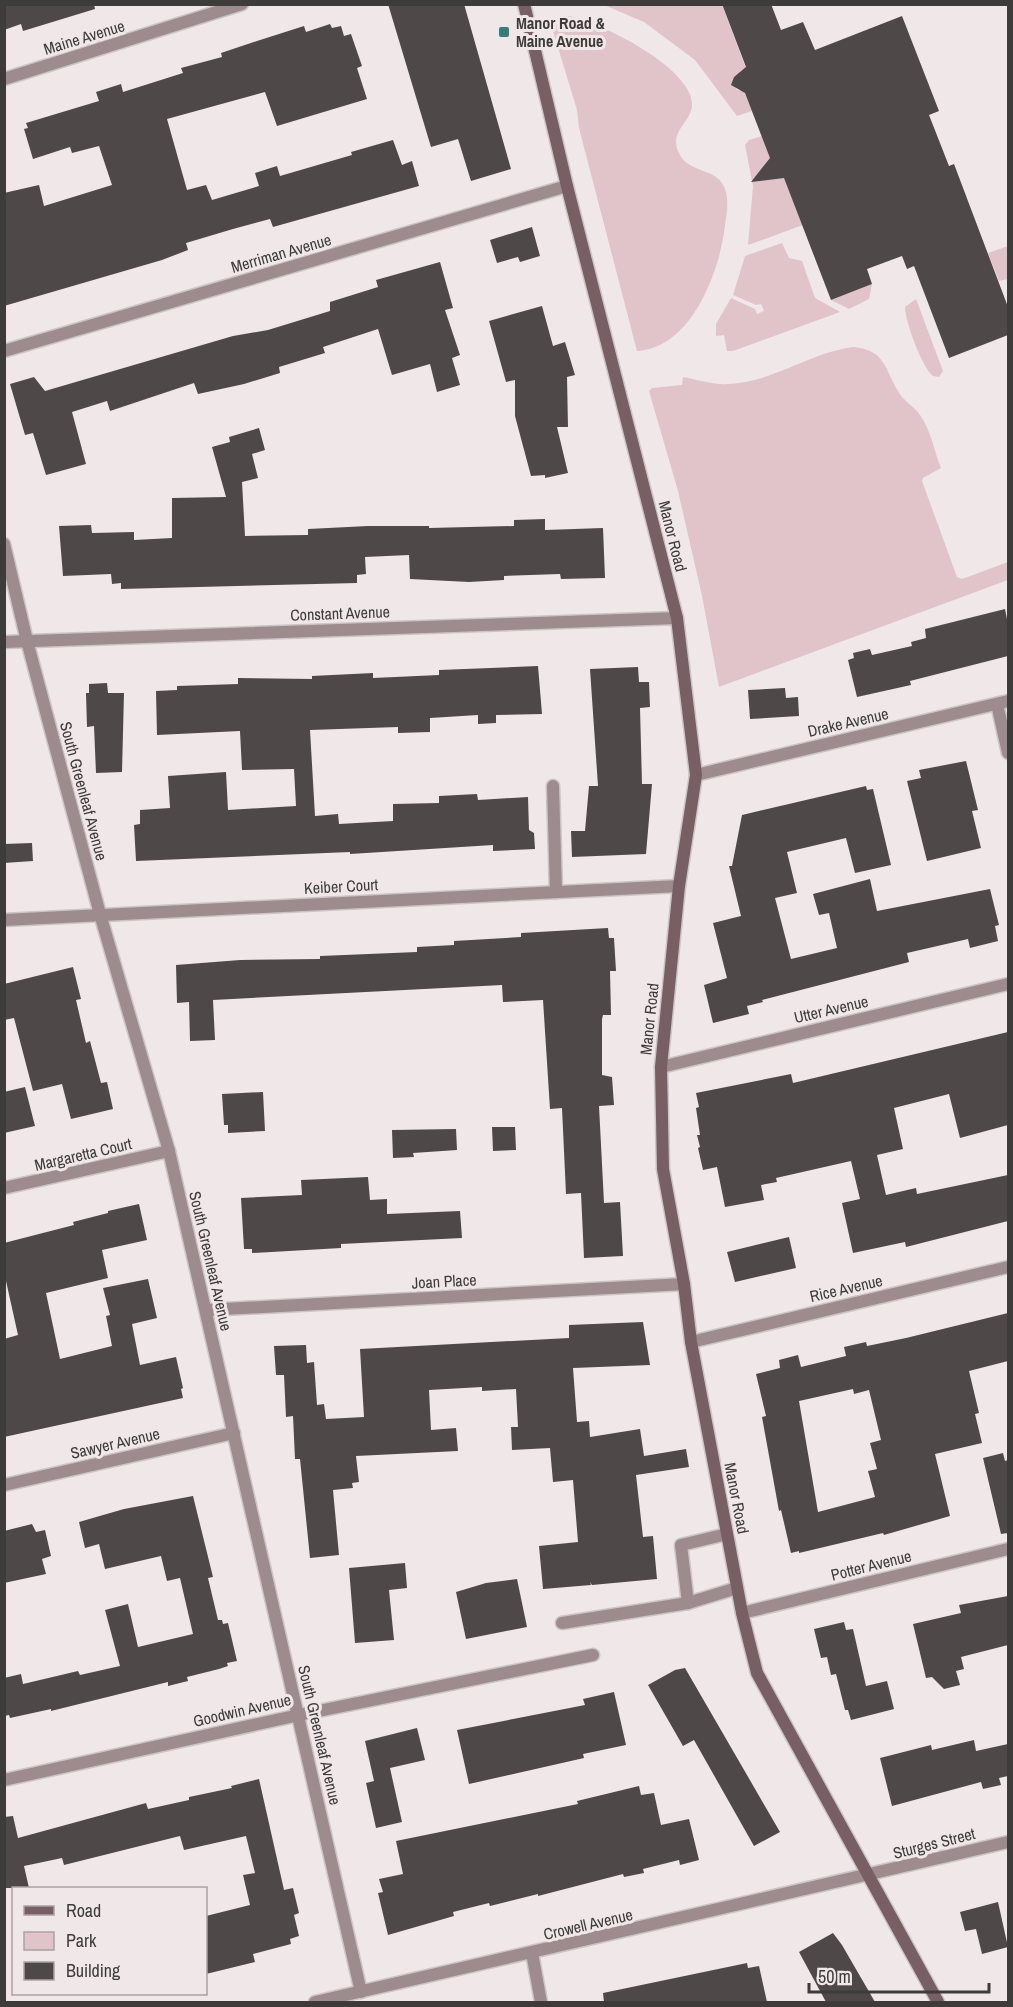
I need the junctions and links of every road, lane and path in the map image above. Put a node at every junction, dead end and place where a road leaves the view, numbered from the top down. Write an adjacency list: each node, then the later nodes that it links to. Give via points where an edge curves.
1 (242, 4): 3 (street, Maine Avenue)
2 (524, 4): 4 (street, Manor Road)
3 (4, 79)
4 (567, 186): 5 (street, Merriman Avenue); 7 (street, Manor Road)
5 (4, 351)
6 (4, 544): 8 (street, South Greenleaf Avenue)
7 (677, 618): 8 (street, Constant Avenue); 12 (street, Manor Road)
8 (27, 641): 9 (street, Constant Avenue); 16 (street, South Greenleaf Avenue)
9 (4, 642)
10 (1003, 703): 11 (street); 12 (street, Drake Avenue)
11 (1008, 753)
12 (696, 775): 14 (street, Manor Road)
13 (553, 786): 15 (street)
14 (679, 886): 15 (street, Keiber Court); 19 (street, Manor Road)
15 (556, 892): 16 (street, Keiber Court)
16 (100, 914): 17 (street, Keiber Court); 20 (street, South Greenleaf Avenue)
17 (4, 921)
18 (1008, 984): 19 (street, Utter Avenue)
19 (661, 1067): 23 (street, Manor Road, via 663,1169)
20 (169, 1151): 21 (street, Margaretta Court); 24 (street, South Greenleaf Avenue)
21 (4, 1188)
22 (1008, 1267): 25 (street, Rice Avenue)
23 (684, 1284): 24 (street, Joan Place); 25 (street, Manor Road)
24 (206, 1310): 26 (street, South Greenleaf Avenue)
25 (691, 1342): 28 (street, Manor Road)
26 (234, 1433): 27 (street, Sawyer Avenue); 35 (street, South Greenleaf Avenue)
27 (4, 1485)
28 (727, 1534): 30 (street, Manor Road); 31 (street, via 681,1545)
29 (1008, 1549): 32 (street, Potter Avenue)
30 (737, 1588): 31 (street); 32 (street, Manor Road)
31 (688, 1603): 33 (street)
32 (742, 1613): 38 (street, Manor Road, via 757,1673)
33 (562, 1623)
34 (593, 1655): 35 (street, Goodwin Avenue)
35 (299, 1714): 36 (street, Goodwin Avenue); 40 (street, South Greenleaf Avenue)
36 (4, 1780)
37 (1008, 1842): 38 (street, Sturges Street)
38 (868, 1876): 39 (street, Crowell Avenue); 43 (street, Manor Road)
39 (532, 1953): 40 (street, Crowell Avenue); 42 (street)
40 (361, 1992): 41 (street, Crowell Avenue)
41 (315, 2002)
42 (541, 2002)
43 (938, 2002)

